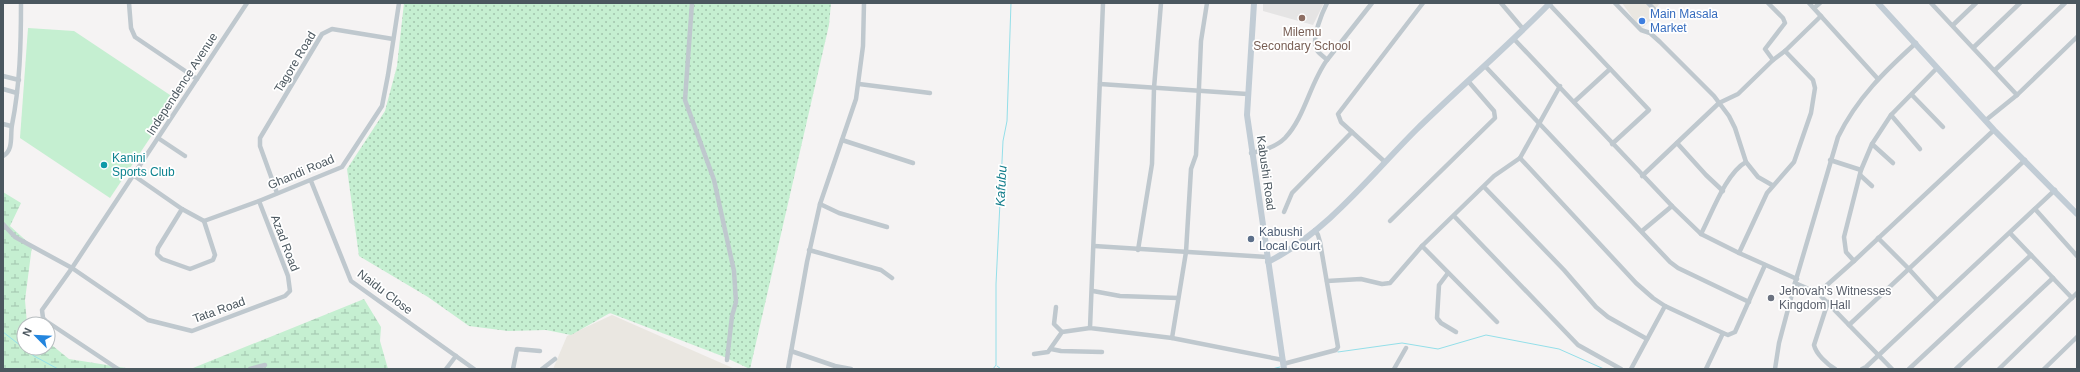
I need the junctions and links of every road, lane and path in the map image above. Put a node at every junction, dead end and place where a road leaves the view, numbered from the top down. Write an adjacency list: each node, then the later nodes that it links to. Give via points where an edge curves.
1 (21, 3): 46 (street)
2 (129, 3): 44 (street, via 131,28 135,37)
3 (247, 3): 44 (street, Independence Avenue)
4 (399, 3): 32 (street, Ghandi Road)
5 (692, 3): 159 (street, via 685,100 714,180 734,271 736,302)
6 (864, 3): 48 (street)
7 (1103, 3): 49 (street)
8 (1161, 3): 51 (street)
9 (1207, 3): 53 (street, via 1201,41)
10 (1254, 3): 56 (street, Kabushi Road)
11 (1327, 3): 37 (street, via 1318,22 1315,43 1318,52)
12 (1372, 3): 37 (street)
13 (1423, 3): 68 (street, via 1340,110 1338,117)
14 (1501, 3): 30 (street)
15 (1615, 3): 60 (street, via 1641,30 1650,33 1660,42)
16 (1648, 3): 28 (street)
17 (1768, 3): 38 (street, via 1785,23 1765,49)
18 (1809, 3): 26 (street)
19 (1820, 3): 26 (street)
20 (1878, 3): 34 (street)
21 (1932, 3): 29 (street)
22 (1976, 3): 29 (street)
23 (2020, 3): 35 (street)
24 (2065, 3): 42 (street)
25 (1550, 4): 30 (street); 41 (street)
26 (1814, 8): 27 (street)
27 (1822, 16): 36 (street); 45 (street)
28 (1662, 17)
29 (1953, 25): 35 (street)
30 (1523, 29): 33 (street)
31 (2077, 37): 58 (street)
32 (393, 39): 88 (street, Ghandi Road, via 387,82 379,112 342,167); 94 (street, Tagore Road, via 335,29 322,34 260,141)
33 (1514, 39): 39 (street); 50 (street)
34 (1916, 43): 40 (street); 45 (street)
35 (1974, 47): 42 (street)
36 (1785, 51): 38 (street); 89 (street, via 1810,74 1815,88 1805,132 1794,162)
37 (1327, 60): 75 (street, via 1284,139 1262,151)
38 (1773, 60): 60 (street, via 1738,94)
39 (1485, 66): 47 (street); 64 (street)
40 (1937, 68): 57 (street); 62 (street)
41 (1610, 69): 59 (street); 72 (street, via 1649,110)
42 (1994, 70): 58 (street)
43 (3, 76): 46 (street)
44 (197, 79): 69 (street, Independence Avenue)
45 (1878, 79): 79 (street, via 1846,121)
46 (19, 80): 54 (street)
47 (1468, 81): 81 (street); 104 (street, via 1494,111 1495,118)
48 (859, 84): 55 (street); 70 (street)
49 (1100, 84): 51 (street); 112 (street)
50 (1560, 86): 59 (street); 64 (street)
51 (1154, 88): 53 (street); 115 (street, via 1152,164)
52 (3, 90): 54 (street)
53 (1199, 91): 56 (street); 116 (street, via 1197,148 1191,170)
54 (17, 93): 65 (street)
55 (930, 93)
56 (1247, 94): 75 (street, Kabushi Road)
57 (1912, 95): 61 (street); 66 (street)
58 (2017, 95): 62 (street)
59 (1574, 102): 72 (street)
60 (1719, 103): 71 (street); 82 (street, via 1735,128)
61 (1891, 115): 73 (street); 74 (street)
62 (1986, 120): 67 (street)
63 (3, 124): 65 (street)
64 (1540, 124): 78 (street); 108 (street)
65 (11, 126): 76 (street, via 9,150)
66 (1943, 127)
67 (1994, 130): 80 (street); 111 (street)
68 (1352, 132): 81 (street); 100 (street, via 1292,193)
69 (158, 138): 77 (street); 86 (street, Independence Avenue)
70 (842, 140): 83 (street); 96 (street)
71 (1677, 143): 87 (street); 93 (street)
72 (1612, 144): 87 (street)
73 (1872, 144): 84 (street); 85 (street)
74 (1920, 149)
75 (1251, 153): 120 (street, Kabushi Road)
76 (3, 156)
77 (184, 156)
78 (1520, 158): 91 (street, via 1499,171); 139 (street, via 1636,283)
79 (1830, 160): 85 (street); 129 (street)
80 (2025, 160): 92 (street); 124 (street)
81 (1385, 162): 107 (street)
82 (1746, 162): 89 (street, via 1758,177); 93 (street, via 1737,168)
83 (913, 163)
84 (1893, 163)
85 (1861, 172): 90 (street); 121 (street, via 1844,237 1846,252)
86 (133, 175): 98 (street); 123 (street, Independence Avenue)
87 (1642, 176): 97 (street)
88 (311, 181): 94 (street, Ghandi Road); 156 (street, Naidu Close, via 351,281)
89 (1772, 185): 117 (street)
90 (1872, 186)
91 (1484, 187): 102 (street); 149 (street, via 1596,307)
92 (2055, 190): 99 (street); 101 (street)
93 (1723, 191): 110 (street)
94 (277, 193): 95 (street, Ghandi Road)
95 (259, 201): 103 (street, Ghandi Road); 130 (street, Azad Road, via 288,276)
96 (820, 204): 106 (street, via 839,213); 114 (street)
97 (1672, 206): 108 (street); 110 (street)
98 (182, 209): 103 (street); 103 (street, via 158,248 157,254 162,259 190,269 213,260 216,255)
99 (2035, 209): 109 (street); 119 (street)
100 (1284, 212)
101 (2077, 214)
102 (1454, 216): 113 (street); 171 (street, via 1578,344)
103 (204, 220)
104 (1390, 222)
105 (3, 224): 123 (street, Tata Road, via 15,237)
106 (887, 227)
107 (1315, 230): 120 (street, via 1294,247); 128 (street, via 1320,242)
108 (1642, 231): 137 (street, via 1678,268)
109 (2010, 233): 118 (street); 136 (street)
110 (1701, 234): 117 (street)
111 (1878, 238): 121 (street); 124 (street)
112 (1094, 246): 115 (street); 131 (street)
113 (1422, 246): 125 (street); 128 (street, via 1386,284 1361,279)
114 (809, 250): 126 (street, via 881,270); 153 (street)
115 (1138, 250): 116 (street)
116 (1186, 252): 120 (street); 134 (street)
117 (1738, 253): 122 (street)
118 (2031, 255): 127 (street); 178 (street)
119 (2077, 256)
120 (1267, 260): 160 (street, Kabushi Road)
121 (1854, 261): 132 (street)
122 (1765, 265): 129 (street); 137 (street)
123 (72, 268): 130 (street, Tata Road, via 148,320 193,331 285,296); 162 (street, Independence Avenue, via 42,310 43,318)
124 (1908, 268): 136 (street); 142 (street)
125 (1448, 272): 141 (street); 145 (street, via 1439,285 1437,318)
126 (892, 278)
127 (2053, 278): 135 (street); 179 (street)
128 (1326, 281): 160 (street, via 1338,347 1336,350)
129 (1796, 281): 132 (street); 174 (street, via 1779,343)
130 (290, 291)
131 (1093, 291): 134 (street, via 1120,296); 143 (street)
132 (1818, 293): 138 (street)
133 (2077, 293): 135 (street)
134 (1178, 298): 148 (street)
135 (2072, 298): 180 (street)
136 (1937, 300): 157 (street)
137 (1750, 302): 146 (street, via 1735,332 1728,335)
138 (1828, 302): 142 (street); 175 (street, via 1814,345 1823,359)
139 (1665, 306): 146 (street); 149 (street)
140 (1056, 307): 144 (street, via 1054,324)
141 (1497, 322)
142 (1849, 324): 157 (street)
143 (1090, 328): 144 (street); 148 (street)
144 (1062, 332): 151 (street)
145 (1456, 332)
146 (1723, 333): 173 (street)
147 (2077, 337): 181 (street)
148 (1172, 338): 160 (street)
149 (1647, 339): 172 (street)
150 (1406, 348): 170 (street)
151 (1051, 349): 154 (street); 155 (street)
152 (540, 351): 166 (street, via 517,349)
153 (791, 351): 168 (street); 169 (street)
154 (1102, 352)
155 (1034, 354)
156 (456, 356): 164 (street); 165 (street, Naidu Close)
157 (1878, 356): 176 (street); 177 (street)
158 (555, 359): 167 (street)
159 (727, 360)
160 (1283, 364)
161 (265, 365): 163 (street)
162 (118, 369)
163 (250, 369)
164 (446, 369)
165 (474, 369)
166 (513, 369)
167 (542, 369)
168 (788, 369)
169 (852, 369)
170 (1394, 369)
171 (1621, 369)
172 (1632, 369)
173 (1706, 369)
174 (1775, 369)
175 (1835, 369)
176 (1862, 369)
177 (1892, 369)
178 (1909, 369)
179 (1956, 369)
180 (1999, 369)
181 (2044, 369)

